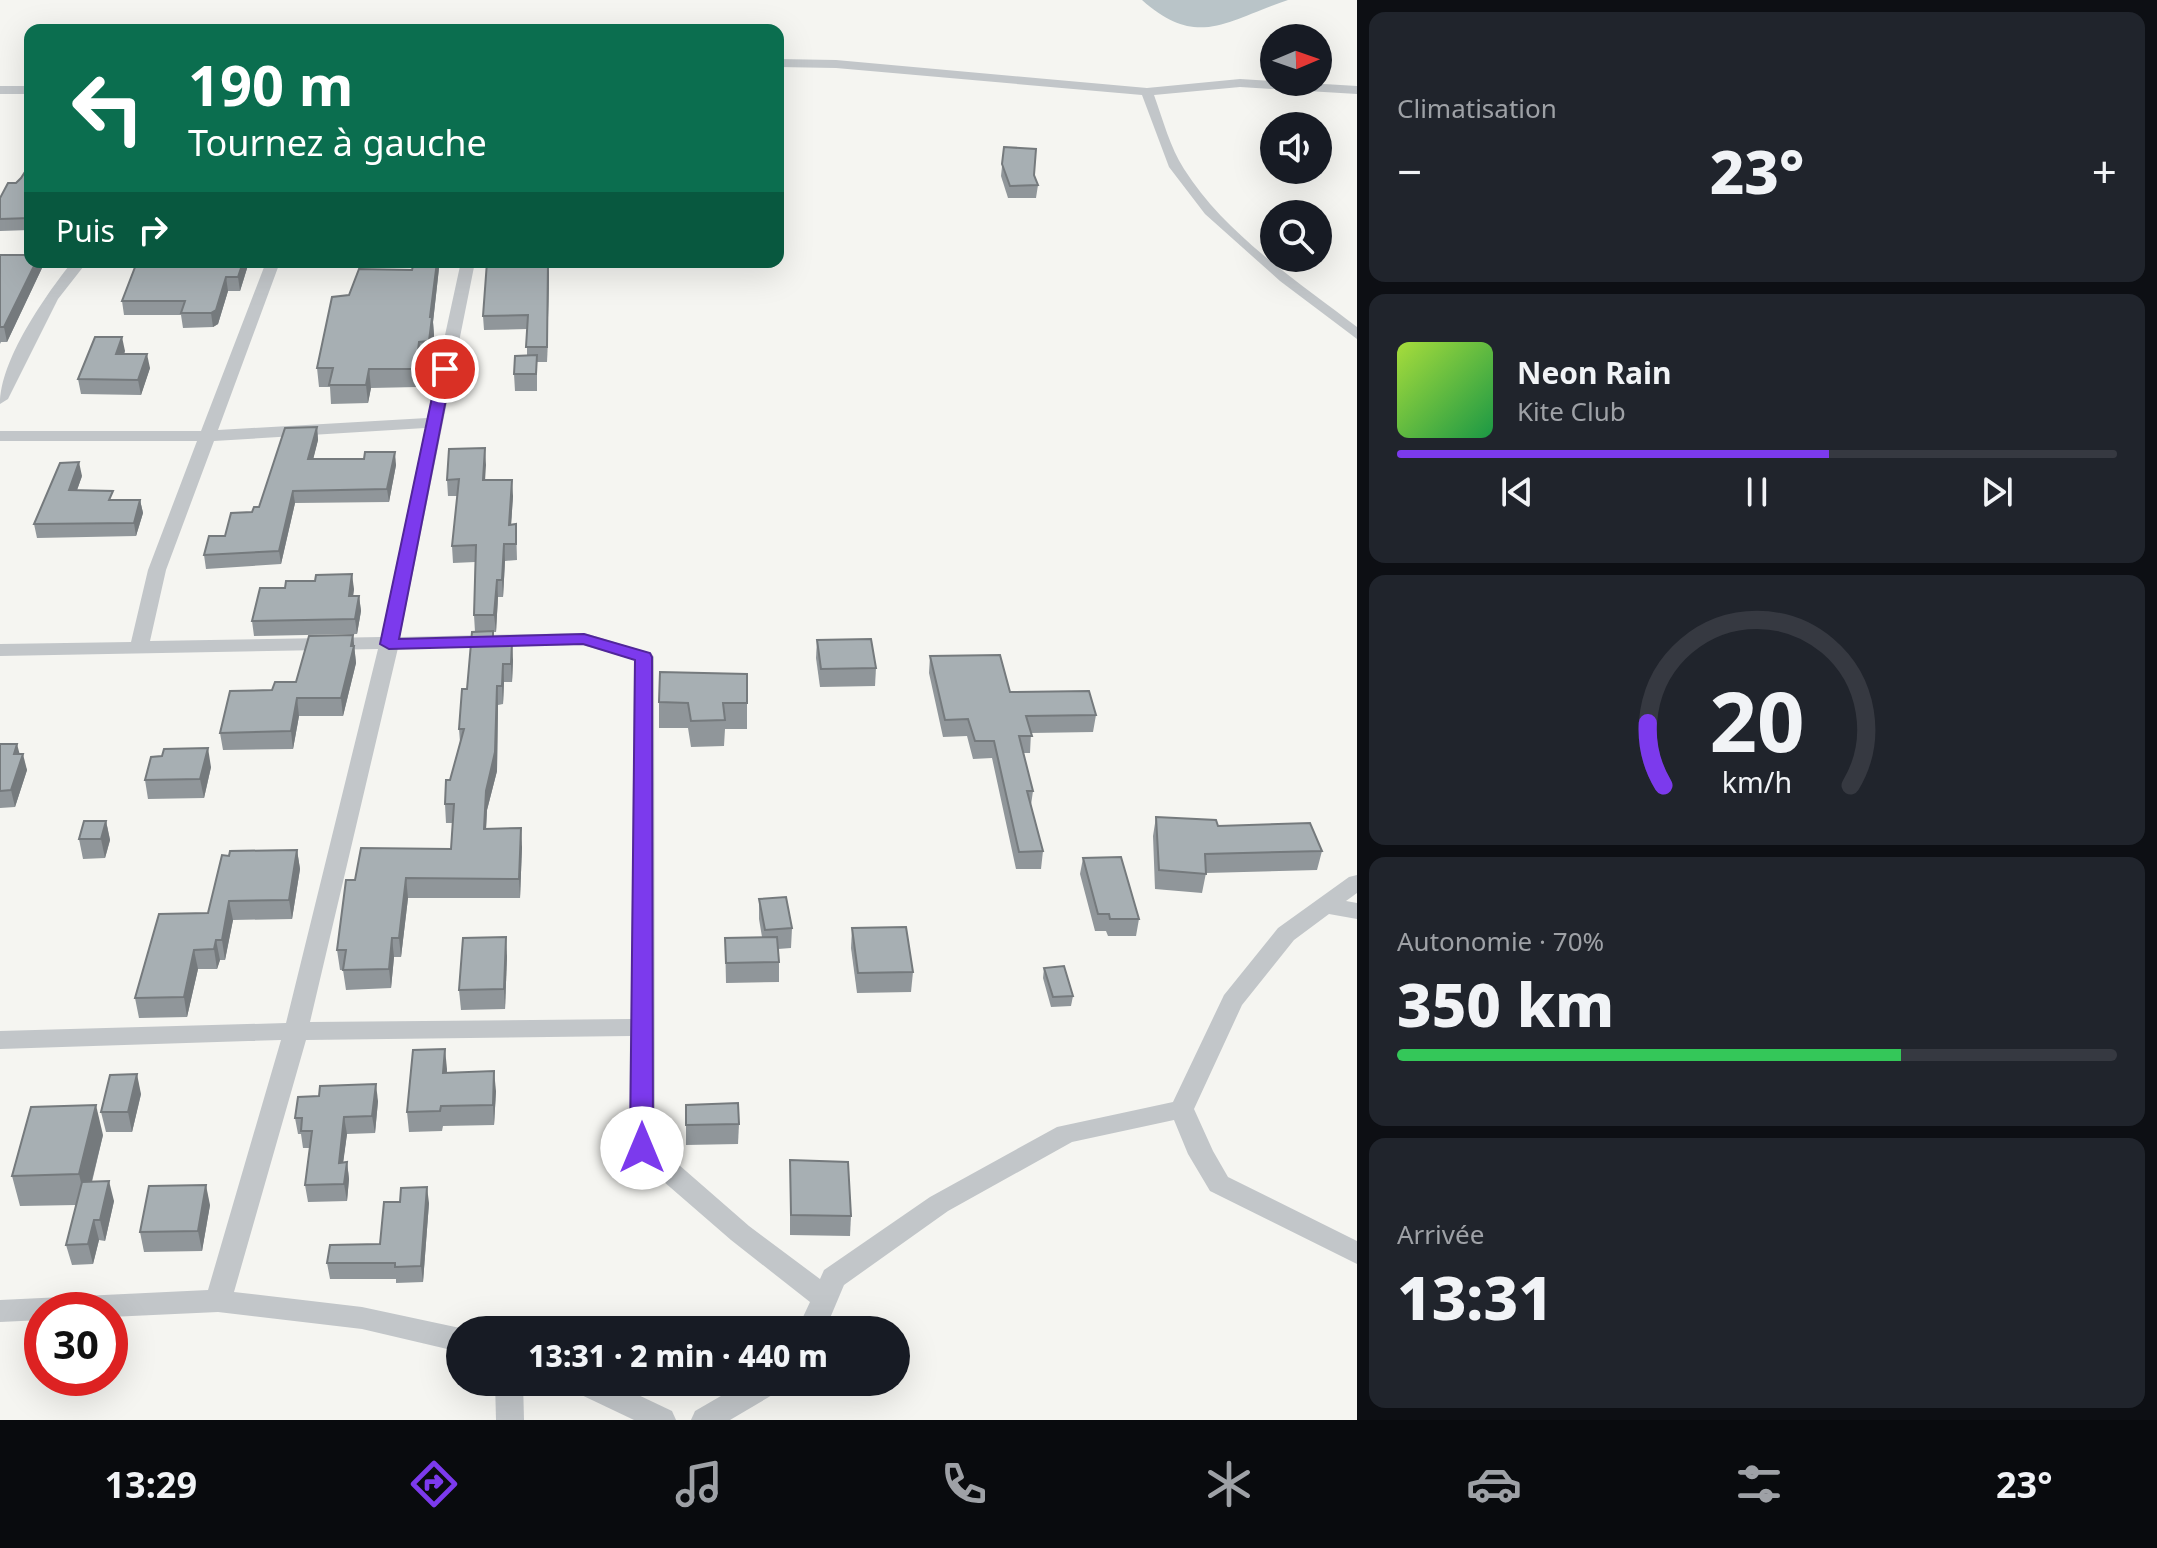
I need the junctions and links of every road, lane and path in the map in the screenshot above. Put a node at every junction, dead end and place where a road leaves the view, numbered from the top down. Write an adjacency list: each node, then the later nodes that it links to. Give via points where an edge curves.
1 (784, 63): 5 (street)
2 (24, 90): 4 (street)
3 (1357, 90): 5 (street, via 1240,83)
4 (0, 91)
5 (1147, 92): 9 (street, via 1176,167 1212,212)
6 (75, 268): 10 (street, via 51,298)
7 (271, 268): 13 (street)
8 (467, 268): 11 (street)
9 (1357, 334)
10 (0, 399)
11 (433, 423): 13 (street); 14 (street)
12 (0, 436): 13 (street)
13 (206, 436): 15 (street, via 157,570)
14 (389, 644): 15 (street); 20 (street, via 584,639 644,657); 21 (street)
15 (140, 645): 16 (street)
16 (0, 650)
17 (1357, 882): 18 (street)
18 (1328, 906): 19 (street); 23 (street, via 1286,934 1232,1001)
19 (1357, 911)
20 (642, 1027): 21 (street); 25 (street, via 642,1148)
21 (296, 1031): 22 (street); 26 (street)
22 (0, 1040)
23 (1182, 1109): 24 (street, via 1219,1184); 25 (street, via 1066,1134 939,1204 834,1278)
24 (1357, 1253)
25 (825, 1298): 28 (street)
26 (218, 1301): 27 (street); 29 (street, via 362,1318)
27 (0, 1311)
28 (817, 1316)
29 (446, 1337)
30 (509, 1396): 33 (street)
31 (612, 1396): 34 (street)
32 (745, 1396): 35 (street)
33 (510, 1420)
34 (662, 1420)
35 (705, 1420)

